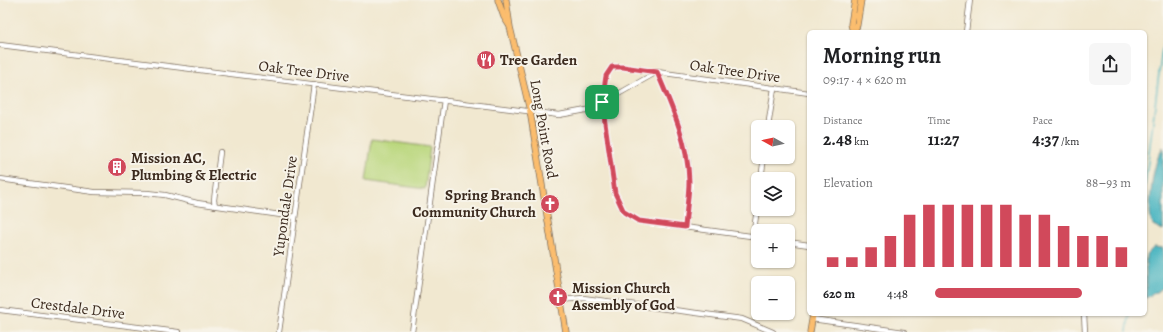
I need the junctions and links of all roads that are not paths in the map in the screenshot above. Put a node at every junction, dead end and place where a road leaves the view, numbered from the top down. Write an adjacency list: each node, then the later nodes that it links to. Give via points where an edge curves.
1 (498, 0): 6 (main road, Long Point Road)
2 (506, 0): 6 (main road, Long Point Road)
3 (855, 0): 7 (main road, via 851,24)
4 (861, 0): 8 (main road)
5 (970, 0): 9 (street)
6 (510, 26): 17 (main road, Long Point Road)
7 (853, 30)
8 (855, 30)
9 (966, 30)
10 (0, 45): 12 (street, Oak Tree Drive)
11 (657, 72): 13 (street, Oak Tree Drive); 16 (street, Oak Tree Drive); 16 (street, Oak Tree Drive, via 612,67 606,76); 23 (street, via 686,148 689,181)
12 (314, 84): 15 (street, Oak Tree Drive); 22 (street, Yupondale Drive)
13 (774, 88): 14 (street, Oak Tree Drive); 18 (street)
14 (807, 93)
15 (444, 100): 17 (street, Oak Tree Drive); 34 (street)
16 (602, 102): 17 (street, Oak Tree Drive, via 592,109 560,115); 23 (street, via 615,193 624,212 639,221)
17 (530, 111): 27 (main road, Long Point Road)
18 (769, 120)
19 (220, 152): 21 (street)
20 (0, 179): 21 (street, via 94,192 165,195)
21 (214, 206): 22 (street)
22 (295, 217): 33 (street, Yupondale Drive)
23 (685, 227): 24 (street)
24 (751, 236)
25 (795, 243): 26 (street)
26 (807, 245)
27 (561, 300): 35 (main road, Long Point Road); 36 (street, via 583,298 742,320)
28 (0, 310): 32 (street, Crestdale Drive)
29 (812, 316): 31 (street); 37 (main road)
30 (1084, 316): 39 (street)
31 (881, 330): 38 (street)
32 (178, 332)
33 (280, 332)
34 (412, 332)
35 (566, 332)
36 (773, 332)
37 (810, 332)
38 (904, 332)
39 (1084, 332)

